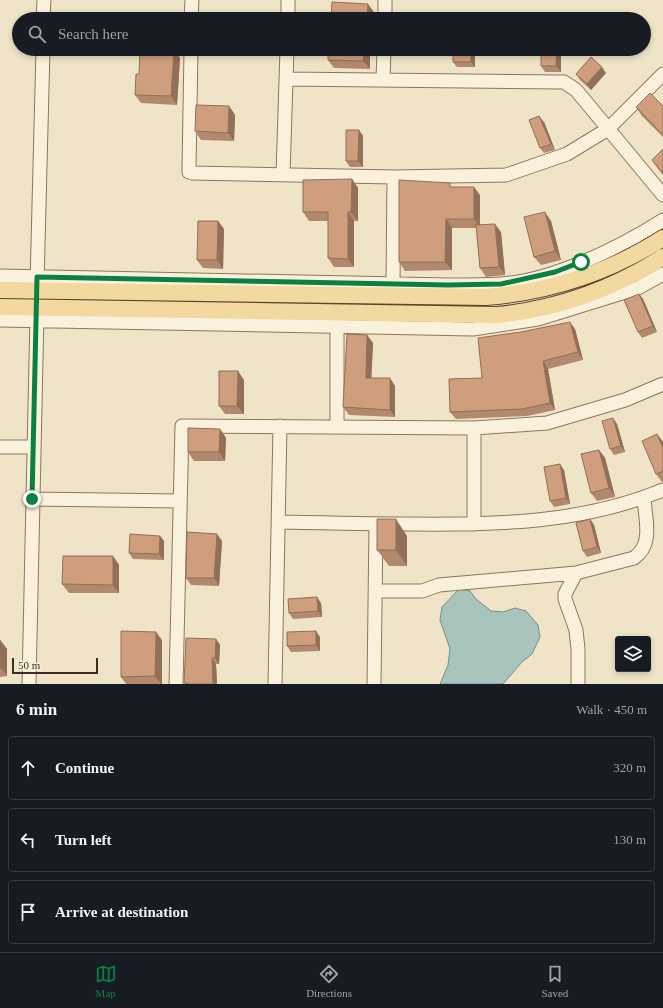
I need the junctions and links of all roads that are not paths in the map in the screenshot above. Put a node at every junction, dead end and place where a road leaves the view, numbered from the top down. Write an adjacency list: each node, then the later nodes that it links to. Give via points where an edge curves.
1 (44, 0): 5 (street)
2 (192, 0): 6 (street)
3 (288, 0): 7 (street)
4 (385, 0): 8 (street)
5 (43, 12)
6 (192, 12)
7 (288, 12)
8 (385, 12)
9 (42, 56): 25 (street)
10 (191, 56): 17 (street, via 189,172)
11 (287, 56): 14 (street)
12 (384, 56): 15 (street)
13 (663, 74): 16 (street)
14 (286, 79): 15 (street); 17 (street)
15 (383, 80): 16 (street, via 564,82 576,90)
16 (608, 129): 18 (street, via 567,154 506,175); 19 (street)
17 (283, 175): 18 (street)
18 (394, 177): 26 (street)
19 (663, 195)
20 (663, 220): 26 (street, via 606,252 528,279 501,284)
21 (663, 238): 25 (main road, via 624,260 585,276 505,296 349,296)
22 (663, 258): 29 (main road, via 617,282 576,299 535,310 497,315)
23 (663, 274): 31 (street, via 638,288 538,320 473,329)
24 (0, 276): 25 (street)
25 (37, 284): 26 (street); 27 (main road); 29 (street)
26 (393, 284)
27 (0, 290)
28 (0, 307): 29 (main road)
29 (36, 315): 30 (street); 31 (street); 37 (street)
30 (0, 320)
31 (337, 327): 34 (street)
32 (663, 384): 35 (street, via 625,400 547,423)
33 (280, 426): 34 (street); 41 (street, via 182,426); 42 (street)
34 (337, 426): 35 (street)
35 (474, 428): 44 (street)
36 (0, 447): 37 (street)
37 (34, 447): 40 (street)
38 (663, 490): 39 (street)
39 (644, 498): 44 (street, via 557,518); 45 (street, via 647,537 642,553 634,558)
40 (32, 499): 41 (street); 47 (street)
41 (180, 501): 48 (street)
42 (279, 522): 43 (street); 49 (street)
43 (376, 524): 44 (street); 46 (street)
44 (474, 524)
45 (576, 573): 46 (street, via 440,585 422,591); 51 (street, via 565,599 576,630)
46 (376, 590): 50 (street)
47 (29, 684)
48 (176, 684)
49 (275, 684)
50 (374, 684)
51 (578, 684)

